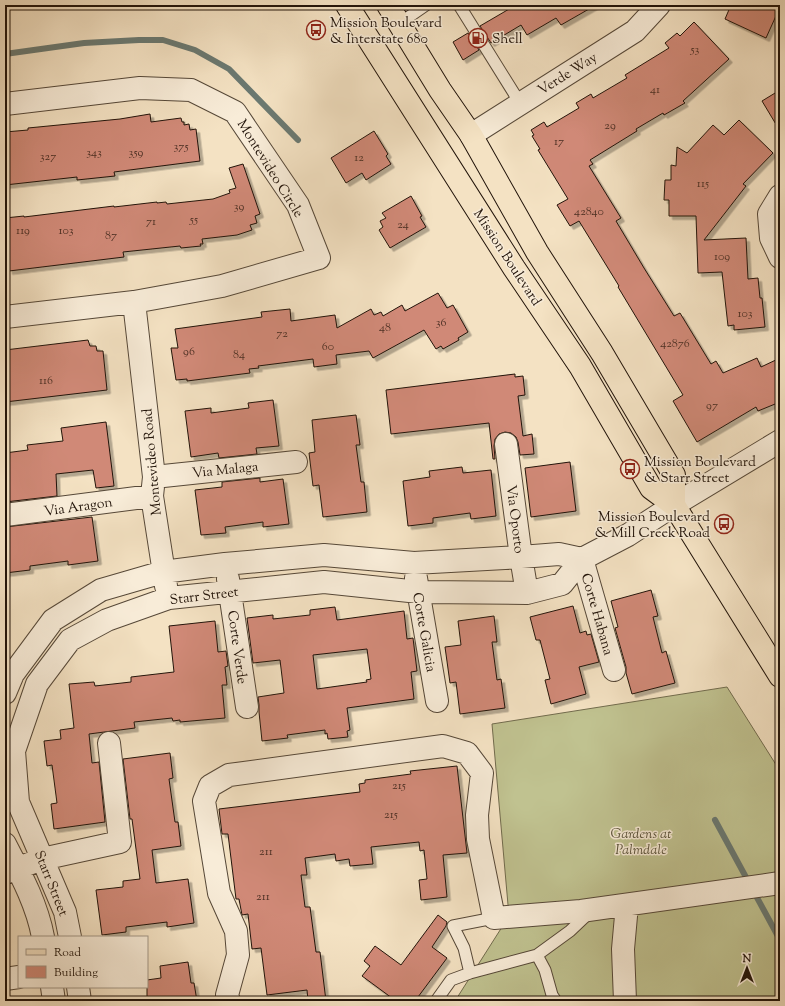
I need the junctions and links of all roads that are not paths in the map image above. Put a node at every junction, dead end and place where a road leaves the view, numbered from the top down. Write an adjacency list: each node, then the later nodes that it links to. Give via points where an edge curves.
1 (347, 5): 18 (main road, Mission Boulevard, via 580,366 651,488)
2 (388, 5): 6 (main road, Mission Boulevard)
3 (426, 5): 6 (lane)
4 (459, 5): 7 (lane)
5 (659, 5): 7 (street, Verde Way, via 635,30)
6 (400, 23): 9 (main road, Mission Boulevard, via 440,90)
7 (520, 103): 9 (street, Verde Way)
8 (5, 104): 12 (street, Montevideo Circle, via 140,88 191,90 235,112 298,205 319,258 222,286)
9 (471, 135): 18 (main road, Mission Boulevard, via 537,252 602,353 674,475)
10 (780, 196): 11 (street, via 768,214 771,238)
11 (780, 257)
12 (134, 302): 13 (street, Montevideo Circle); 17 (street, Montevideo Road)
13 (5, 317)
14 (780, 441): 18 (street, Starr Street)
15 (506, 444): 20 (street, Via Oporto)
16 (296, 462): 17 (street, Via Malaga)
17 (153, 486): 19 (street, Via Aragon); 24 (street, Montevideo Road)
18 (674, 505): 21 (street, Starr Street, via 628,535); 30 (main road, Mission Boulevard)
19 (5, 515)
20 (521, 558): 21 (street, Starr Street, via 559,554); 22 (street, Starr Street); 27 (street, Via Oporto)
21 (582, 559): 27 (street, Starr Street, via 562,584); 29 (street, Corte Habana)
22 (414, 563): 23 (street, Starr Street, via 324,555); 26 (street, Corte Galicia)
23 (225, 564): 24 (street, Starr Street); 25 (street, Corte Verde)
24 (163, 572): 28 (street, Montevideo Road); 31 (street, Starr Street, via 100,590 53,620 13,674)
25 (230, 592): 26 (street, Starr Street, via 324,582); 28 (street, Starr Street); 33 (street, Corte Verde)
26 (418, 592): 27 (street, Starr Street); 32 (street, Corte Galicia)
27 (527, 593)
28 (169, 598): 35 (street, Starr Street, via 107,620 70,640 37,684)
29 (614, 670)
30 (780, 676)
31 (5, 693)
32 (437, 701)
33 (246, 707)
34 (109, 743): 37 (street, via 120,842)
35 (9, 750): 37 (street, Starr Street, via 18,802)
36 (5, 844): 38 (street, Starr Street)
37 (42, 859): 38 (street); 44 (street, Starr Street, via 65,912)
38 (12, 871): 43 (street, Starr Street, via 40,920)
39 (761, 886): 40 (street)
40 (627, 905): 41 (street); 54 (street, via 622,949)
41 (593, 909): 42 (street); 45 (lane, via 570,931)
42 (494, 918): 46 (lane, via 453,926 464,948); 51 (street, via 478,839 477,815 482,773 467,753 443,746 230,775 210,786 204,801 219,893 236,931 238,955 227,995)
43 (43, 936)
44 (70, 936)
45 (537, 955): 46 (lane); 53 (lane)
46 (470, 973): 52 (lane, via 451,980)
47 (18, 977): 48 (street)
48 (5, 979)
49 (52, 988): 50 (street)
50 (54, 1001)
51 (229, 1001)
52 (436, 1001)
53 (556, 1001)
54 (625, 1001)

